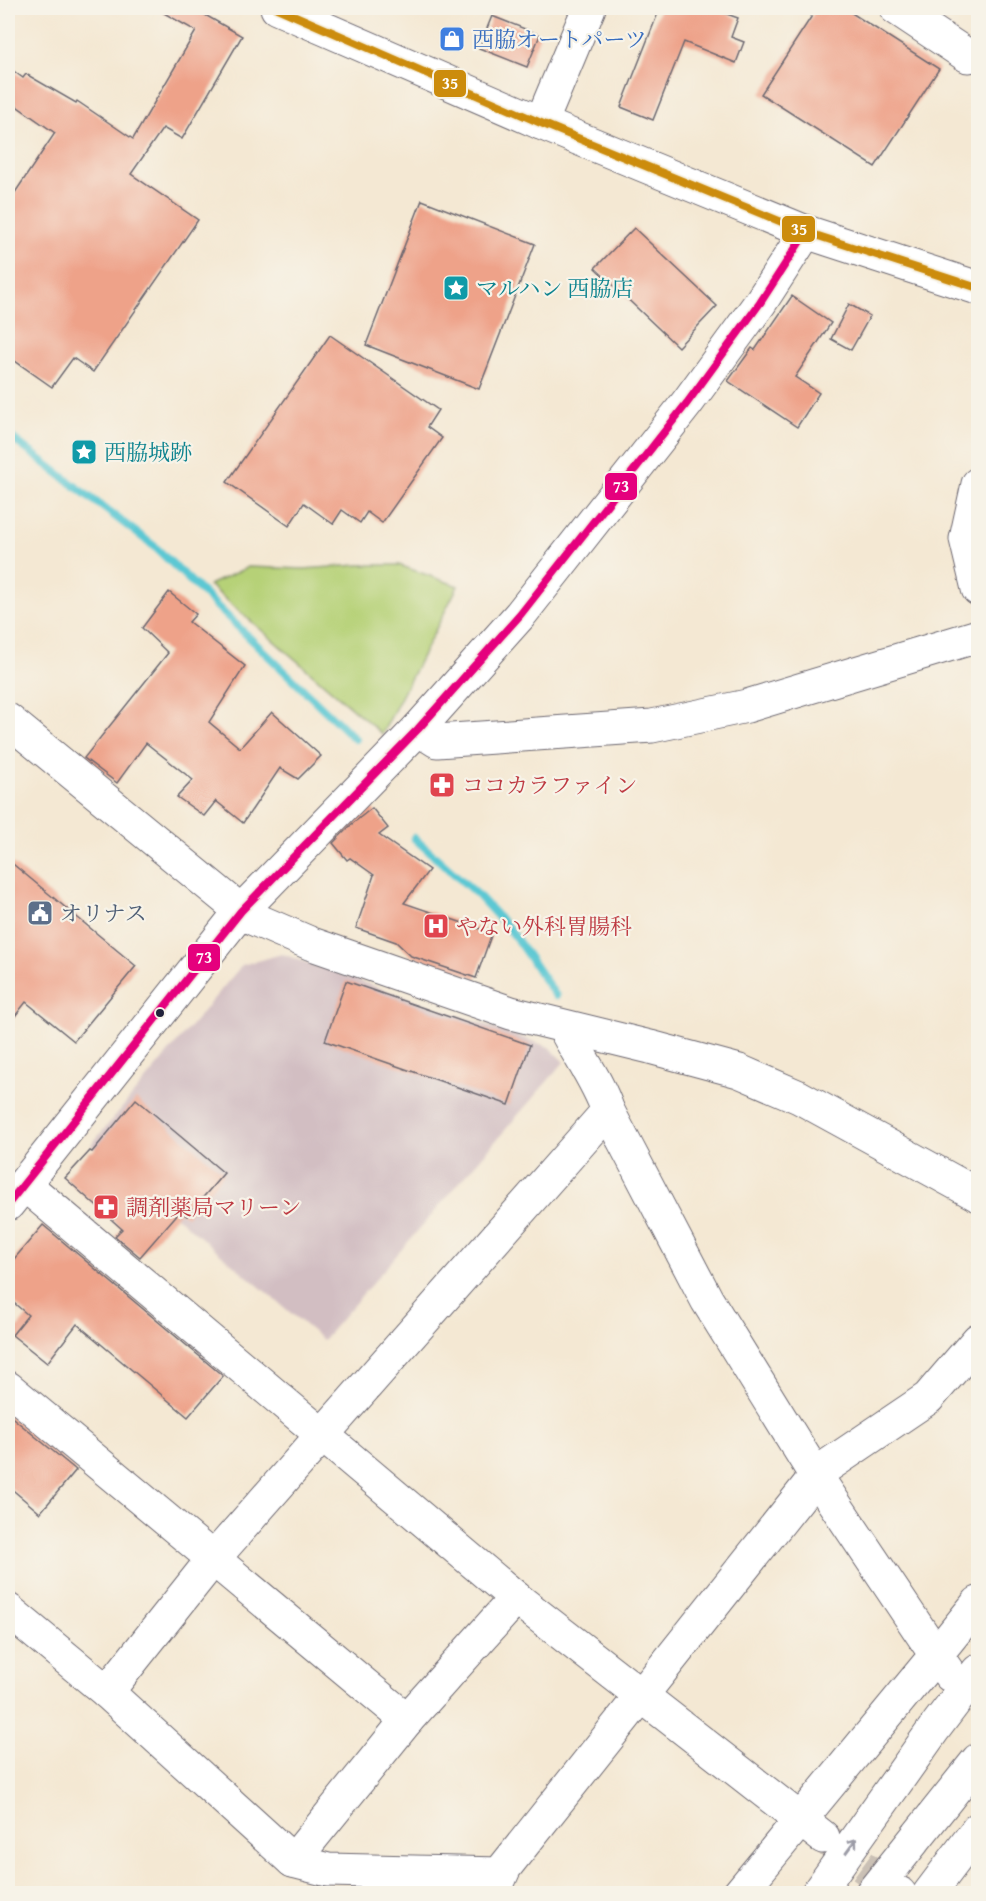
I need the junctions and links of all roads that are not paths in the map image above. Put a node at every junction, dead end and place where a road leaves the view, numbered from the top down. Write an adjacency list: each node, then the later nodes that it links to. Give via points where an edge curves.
1 (277, 8): 5 (main road)
2 (589, 8): 5 (main road)
3 (896, 8): 4 (main road, via 968,56)
4 (978, 54)
5 (541, 123): 6 (main road)
6 (806, 232): 7 (main road); 12 (main road, via 701,385 589,530 520,615)
7 (978, 288)
8 (978, 484): 9 (main road, via 966,539)
9 (978, 589)
10 (978, 636): 12 (main road, via 747,706 652,726 437,741)
11 (8, 720): 13 (main road)
12 (418, 729): 13 (main road)
13 (241, 911): 14 (main road, via 312,944 511,1013); 16 (main road)
14 (564, 1027): 15 (main road); 17 (main road, via 739,1071 799,1097)
15 (608, 1111): 20 (main road); 21 (main road, via 706,1300)
16 (16, 1194): 20 (main road)
17 (978, 1194)
18 (978, 1340): 21 (main road, via 928,1398)
19 (8, 1388): 22 (main road)
20 (322, 1436): 22 (main road); 23 (main road)
21 (821, 1471): 26 (main road); 28 (main road)
22 (213, 1559): 27 (main road); 29 (main road)
23 (516, 1598): 28 (main road); 29 (main road)
24 (978, 1603): 26 (main road)
25 (8, 1610): 27 (main road)
26 (955, 1667): 32 (main road); 37 (main road, one-way to 26, via 934,1729)
27 (107, 1692): 34 (main road)
28 (642, 1695): 32 (main road); 35 (main road)
29 (407, 1720): 34 (main road)
30 (978, 1760): 38 (main road)
31 (978, 1785): 38 (main road)
32 (812, 1829): 36 (main road)
33 (978, 1829): 38 (main road)
34 (293, 1861): 35 (main road, via 328,1870)
35 (497, 1884)
36 (739, 1893)
37 (817, 1893)
38 (896, 1893)

